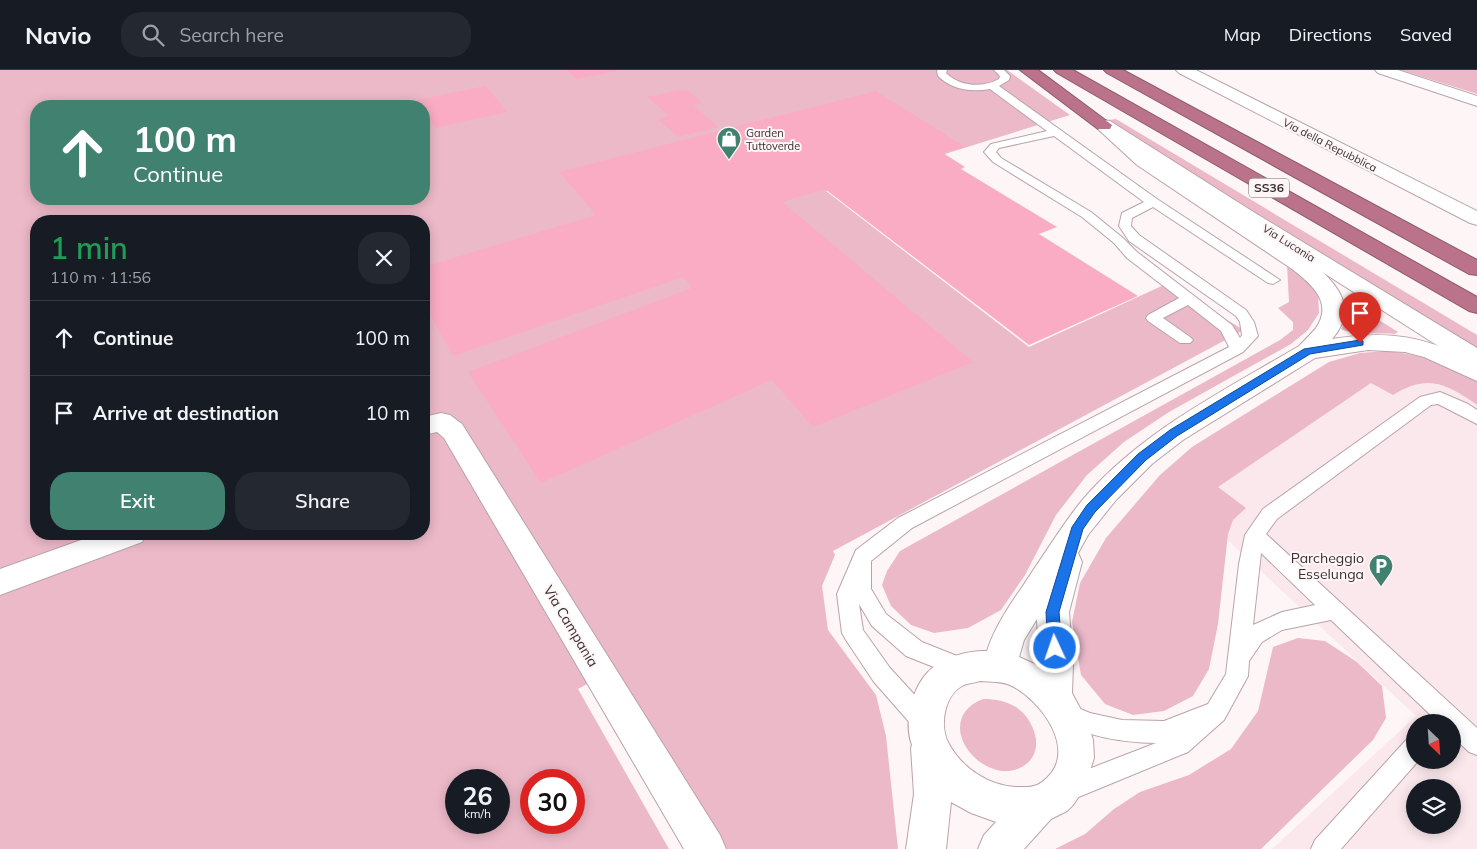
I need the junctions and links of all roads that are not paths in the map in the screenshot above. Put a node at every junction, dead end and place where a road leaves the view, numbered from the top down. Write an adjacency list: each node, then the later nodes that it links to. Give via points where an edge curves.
1 (942, 70): 8 (lane, via 944,78 960,85)
2 (999, 70): 8 (lane, via 1005,76 1004,80)
3 (1028, 70): 10 (highway)
4 (1062, 70): 17 (highway, SS36)
5 (1112, 70): 14 (highway, SS36)
6 (1184, 70): 13 (street, Via della Repubblica)
7 (1384, 70): 9 (street)
8 (992, 86): 11 (lane)
9 (1477, 100)
10 (1104, 125): 20 (street, via 1144,162 1321,281 1332,298 1333,314 1328,328); 21 (street, Via Lucania)
11 (1055, 132): 12 (lane); 16 (lane, via 995,146 990,152 997,160 1101,224 1132,255)
12 (1153, 202): 15 (lane); 19 (lane, via 1126,216 1125,226 1134,238 1241,313 1250,336)
13 (1477, 219)
14 (1477, 269)
15 (1273, 280)
16 (1189, 299): 18 (lane, via 1153,318); 19 (lane, via 1227,328)
17 (1477, 306)
18 (1186, 340)
19 (1238, 350): 28 (lane, via 905,523)
20 (1308, 351): 22 (street, via 1372,342 1405,344 1439,354); 25 (street, via 1148,452 1091,509)
21 (1477, 359)
22 (1477, 373)
23 (1477, 418): 26 (lane, via 1440,398 1426,402 1270,514)
24 (430, 425): 42 (street, Via Campania, via 441,422 454,431)
25 (1078, 527): 32 (street, via 1009,635); 34 (street, via 1052,612)
26 (1255, 535): 30 (lane); 31 (lane)
27 (115, 540): 29 (street)
28 (863, 556): 33 (lane, via 861,590 880,620 914,649); 37 (lane, via 847,594 853,633 882,676)
29 (0, 582)
30 (1335, 610): 31 (lane, via 1272,626 1256,635); 36 (lane)
31 (1240, 658): 35 (lane, via 1237,676)
32 (999, 666): 33 (street); 34 (street, via 1037,683)
33 (964, 669): 37 (street, via 948,676 936,689 928,705)
34 (1060, 706): 35 (lane, via 1089,724 1122,731 1164,732); 41 (street, via 1075,735 1076,756 1071,776)
35 (1216, 712): 41 (lane, via 1180,744)
36 (1436, 714)
37 (927, 732): 41 (street, via 937,760 970,794 1015,808); 43 (street, via 933,794)
38 (1461, 733): 39 (lane)
39 (1477, 744)
40 (1406, 757): 45 (lane)
41 (1048, 799): 44 (street)
42 (706, 849)
43 (926, 849)
44 (998, 849)
45 (1324, 849)

